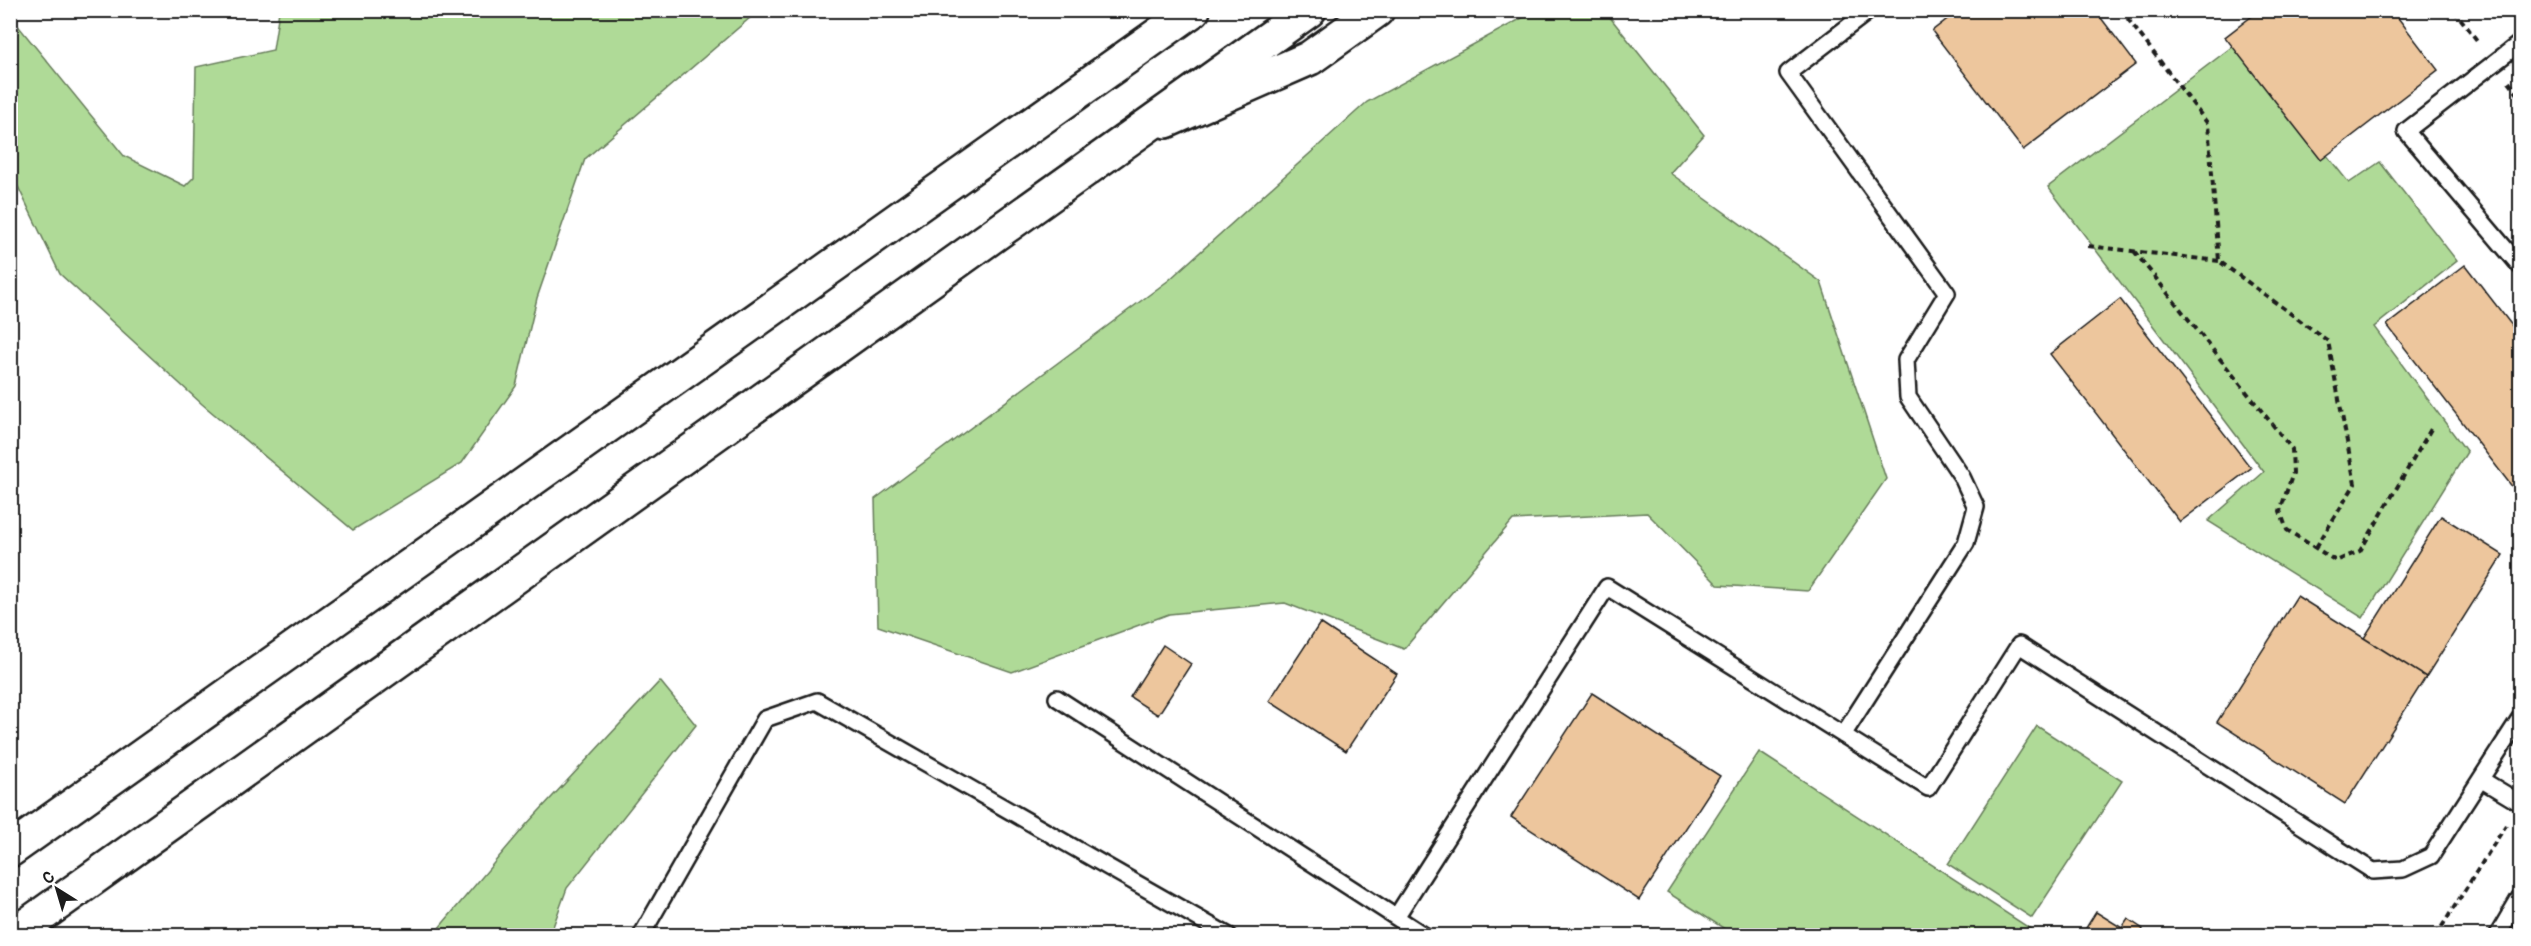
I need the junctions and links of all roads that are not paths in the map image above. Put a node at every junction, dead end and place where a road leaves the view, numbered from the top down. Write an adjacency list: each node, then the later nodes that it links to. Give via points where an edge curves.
1 (1193, 10): 13 (main road)
2 (1309, 10): 6 (main road)
3 (1377, 10): 6 (main road, via 1311,58)
4 (1870, 10): 10 (lane, via 1788,73 1947,293 1906,360 1908,397 1962,477 1976,507 1966,543)
5 (2520, 43): 7 (lane, via 2406,131)
6 (1134, 135): 16 (main road)
7 (2520, 266)
8 (1057, 698): 15 (lane)
9 (2520, 718): 11 (lane)
10 (1843, 735): 11 (lane, via 1928,788 2019,645 2373,871 2403,869 2431,856); 15 (lane, via 1607,587)
11 (2482, 780): 12 (lane)
12 (2520, 803)
13 (10, 850)
14 (2520, 897): 20 (lane)
15 (1396, 917): 19 (lane)
16 (12, 936)
17 (641, 936): 18 (lane, via 765,719 817,702)
18 (1230, 936)
19 (1425, 936)
20 (2497, 936)

